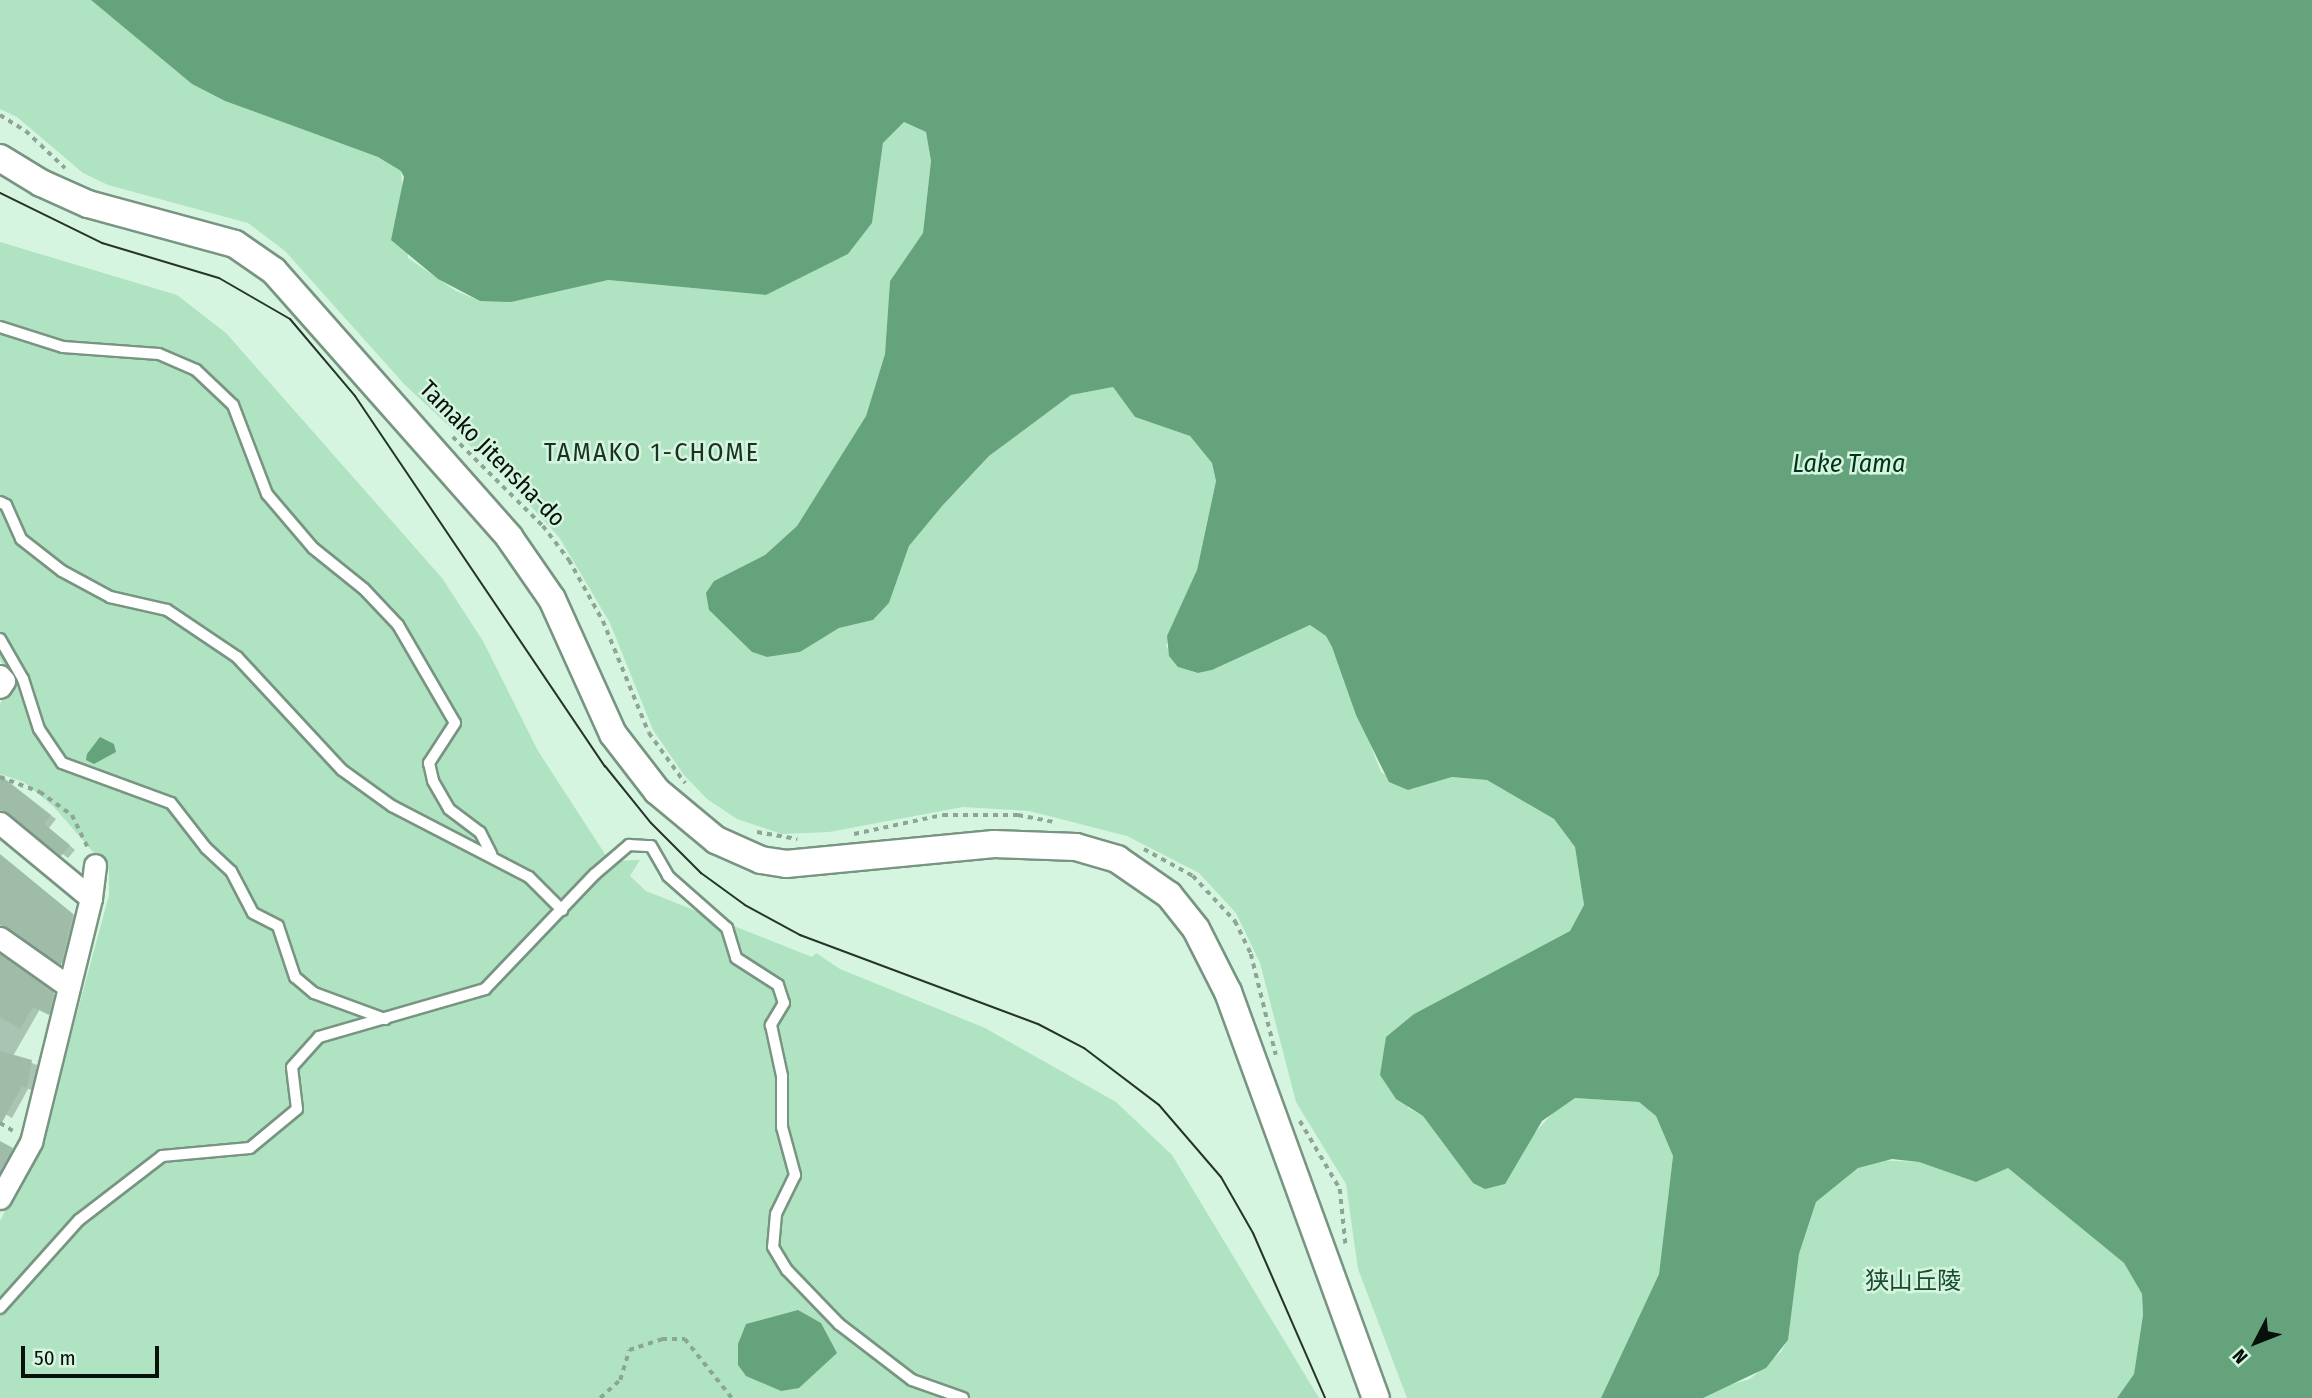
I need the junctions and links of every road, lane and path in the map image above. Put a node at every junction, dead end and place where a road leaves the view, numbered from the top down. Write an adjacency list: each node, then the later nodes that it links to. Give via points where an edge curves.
1 (0, 115): 3 (path, via 26,131)
2 (0, 158): 33 (street, via 88,204 235,244 274,271 509,537 552,599 612,734 657,791 716,840 753,857 786,864 994,844 1076,847 1117,859 1169,895 1196,929 1228,992)
3 (75, 174)
4 (0, 327): 18 (lane, via 63,347 159,354 196,370 233,405 267,494 313,548 398,625 455,723 429,762 433,781 449,809 480,832)
5 (451, 435): 11 (path, Tamako Jitensha-do, via 543,526 569,560 603,621 649,733)
6 (0, 502): 18 (lane, via 6,505 21,539 62,572 110,597 167,610 237,656 341,770 392,806)
7 (0, 639): 24 (lane, via 23,679 39,729 62,763 171,803 206,848 231,871 253,913 278,926 295,977 314,993)
8 (0, 676): 9 (street, via 4,681)
9 (0, 687)
10 (0, 778): 19 (path, via 40,792 72,815)
11 (692, 791)
12 (0, 823): 20 (street)
13 (1057, 823): 15 (path, via 1018,815 943,815)
14 (749, 830): 16 (path)
15 (842, 836)
16 (801, 840)
17 (1133, 845): 25 (path, via 1193,876 1235,921 1251,954)
18 (491, 854): 21 (lane, via 529,877)
19 (95, 865): 20 (street)
20 (91, 898): 23 (street)
21 (562, 910): 24 (lane, via 517,951 485,989); 32 (lane, via 629,845 652,846 668,876 727,928 736,958 778,985 784,1003 771,1026 782,1076 782,1127 795,1175 776,1213 773,1247 787,1270 839,1324 912,1380)
22 (0, 938): 23 (street)
23 (68, 986): 27 (street, via 31,1142)
24 (385, 1019): 29 (lane, via 319,1037 292,1067 297,1109 250,1148 162,1156 79,1220)
25 (1280, 1067)
26 (1296, 1110): 28 (path, via 1340,1189)
27 (0, 1198)
28 (1346, 1253)
29 (0, 1308)
30 (600, 1398): 31 (path, via 620,1380 629,1350 662,1339 685,1339)
31 (732, 1398)
32 (963, 1398)
33 (1376, 1398)

